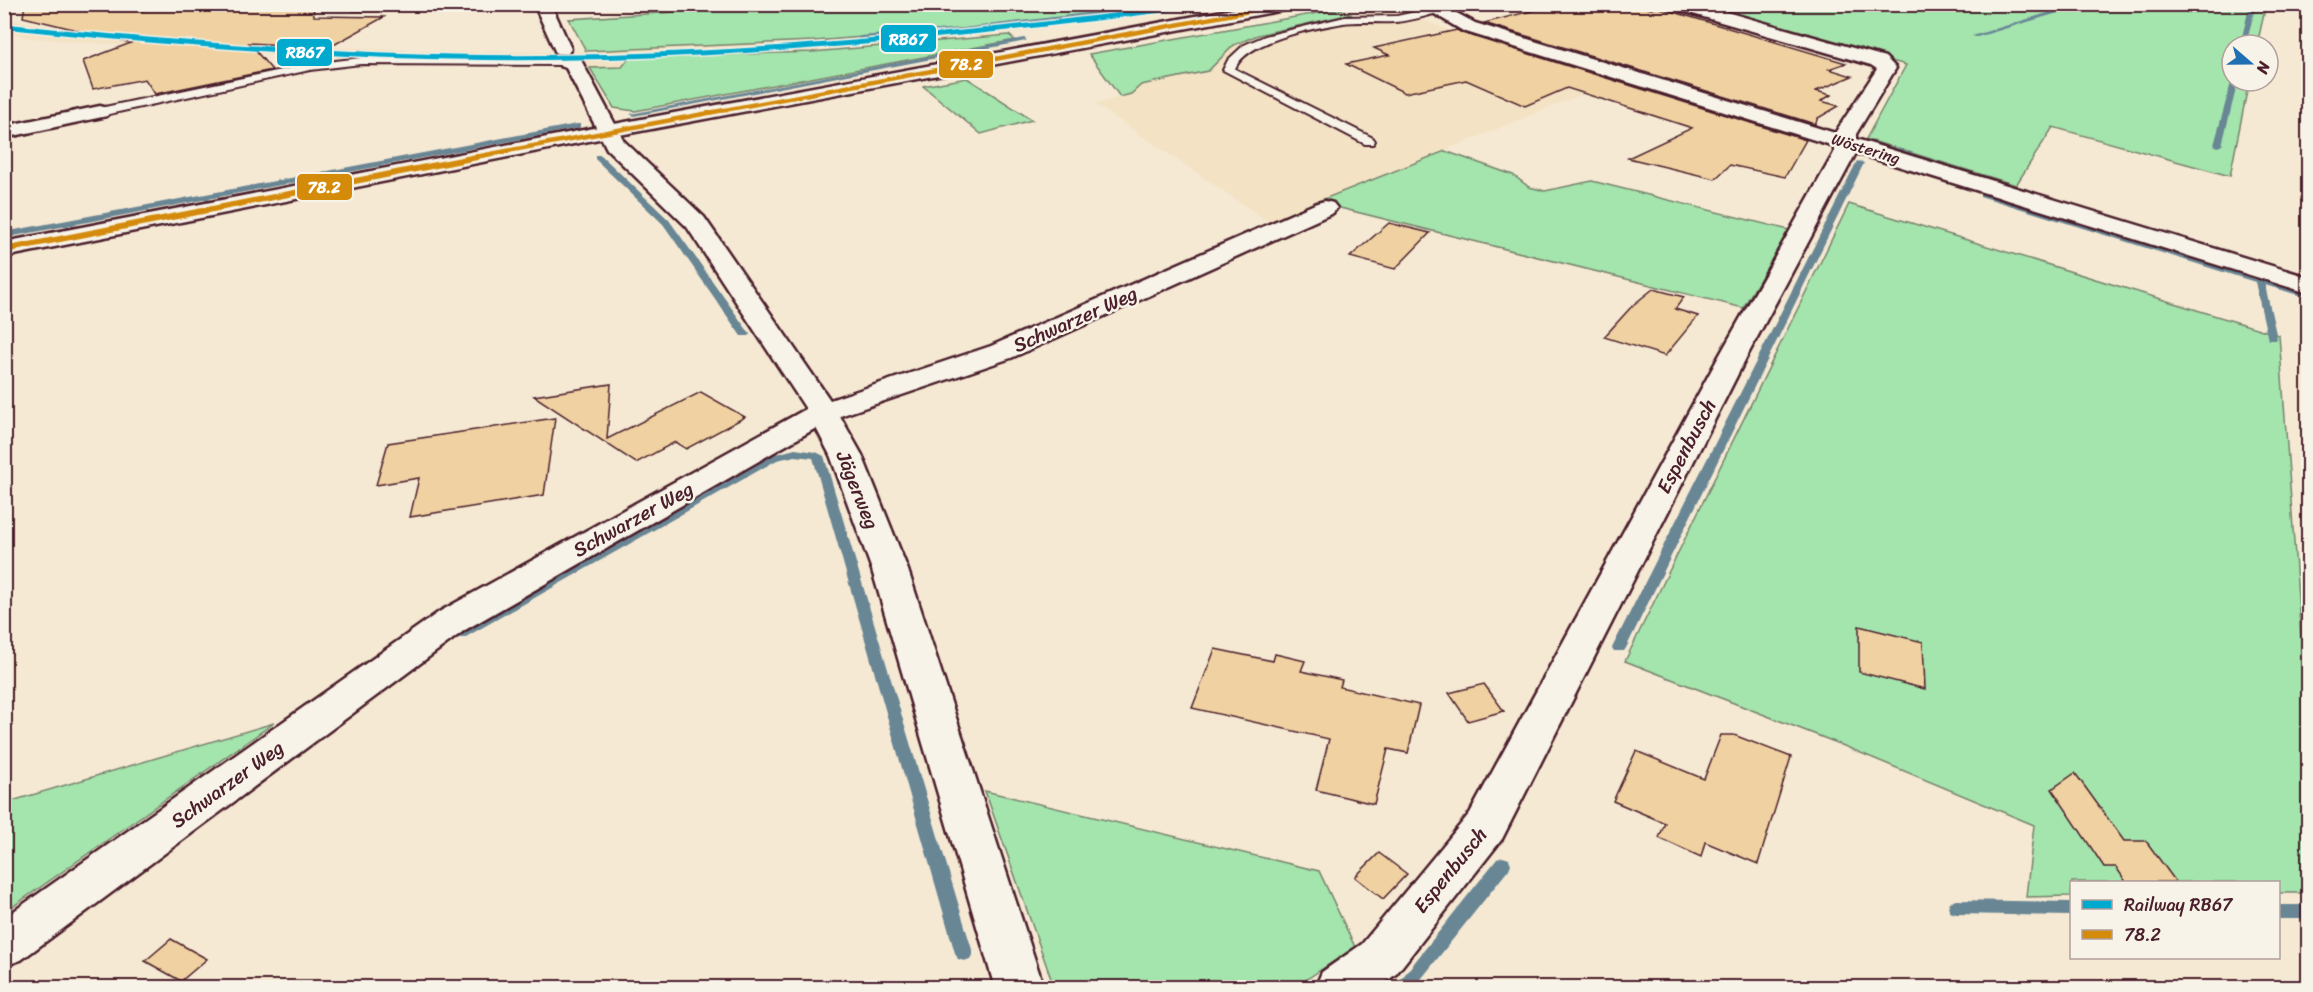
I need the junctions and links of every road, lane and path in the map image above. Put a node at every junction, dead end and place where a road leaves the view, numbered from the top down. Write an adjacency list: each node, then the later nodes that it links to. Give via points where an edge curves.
1 (353, 4): 2 (street)
2 (431, 4)
3 (542, 4): 7 (street, Jägerweg)
4 (1290, 4): 10 (street)
5 (1678, 4): 12 (street, Espenbusch, via 1878,61 1887,68 1845,134)
6 (1432, 7): 11 (lane, via 1397,19 1345,20 1269,38 1248,47 1232,62 1229,70); 12 (street, Wöstering, via 1469,27)
7 (565, 56): 8 (lane, via 361,62 310,68); 10 (street, Jägerweg, via 574,64)
8 (100, 112): 9 (street)
9 (4, 132)
10 (609, 132): 14 (street); 16 (street, Jägerweg, via 615,144 696,222)
11 (1369, 141)
12 (1846, 142): 15 (street, Wöstering); 19 (street, Espenbusch, via 1845,153 1732,358 1486,826 1379,959)
13 (1325, 208): 16 (street, Schwarzer Weg, via 1001,352)
14 (4, 250)
15 (2308, 285)
16 (823, 412): 17 (street, Schwarzer Weg, via 452,621); 18 (street, Jägerweg, via 846,455 890,570)
17 (4, 945)
18 (1020, 987)
19 (1339, 987)

